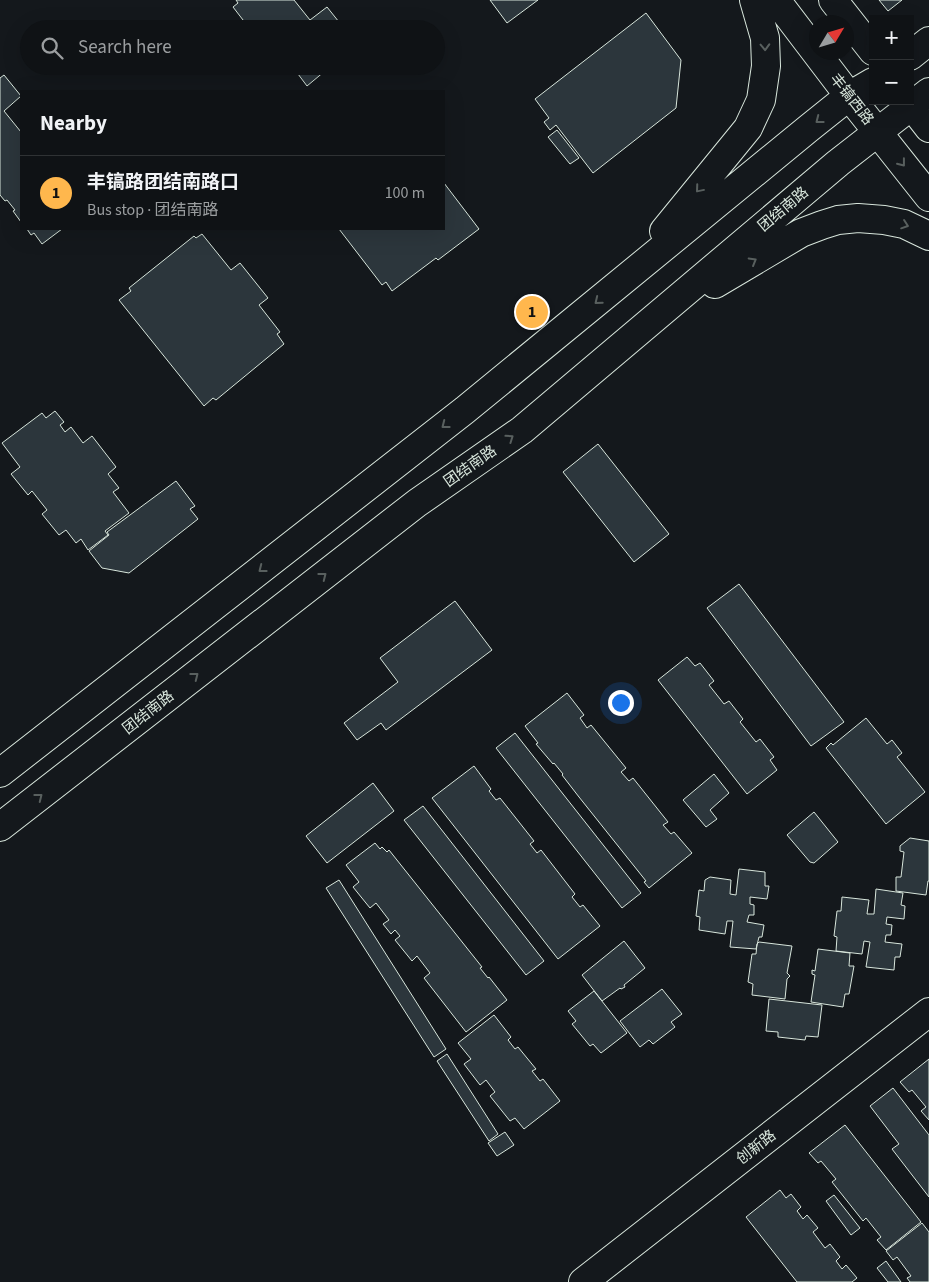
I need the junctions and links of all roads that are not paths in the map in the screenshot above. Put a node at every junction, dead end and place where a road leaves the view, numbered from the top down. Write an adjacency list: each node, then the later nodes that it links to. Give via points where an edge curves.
1 (754, 0): 14 (main road, one-way to 14, via 765,38 766,66 760,100 748,128)
2 (776, 0): 8 (main road, 丰镐西路)
3 (833, 0): 5 (main road)
4 (929, 41): 6 (main road)
5 (869, 45)
6 (914, 53)
7 (869, 84): 8 (main road)
8 (849, 96): 11 (main road, 丰镐西路); 14 (main road, one-way to 14)
9 (916, 100): 10 (main road); 11 (main road, 团结南路)
10 (929, 128)
11 (878, 132): 12 (main road, 丰镐西路, one-way to 12); 15 (main road, 团结南路)
12 (929, 197)
13 (929, 236): 15 (main road, one-way to 13, via 822,224 852,218 884,220 904,224)
14 (624, 280): 16 (main road, one-way to 16, via 465,410)
15 (651, 321): 17 (main road, 团结南路, one-way to 15, via 417,503 522,430)
16 (0, 773)
17 (0, 826)
18 (929, 1012): 19 (main road, 创新路)
19 (584, 1282)

